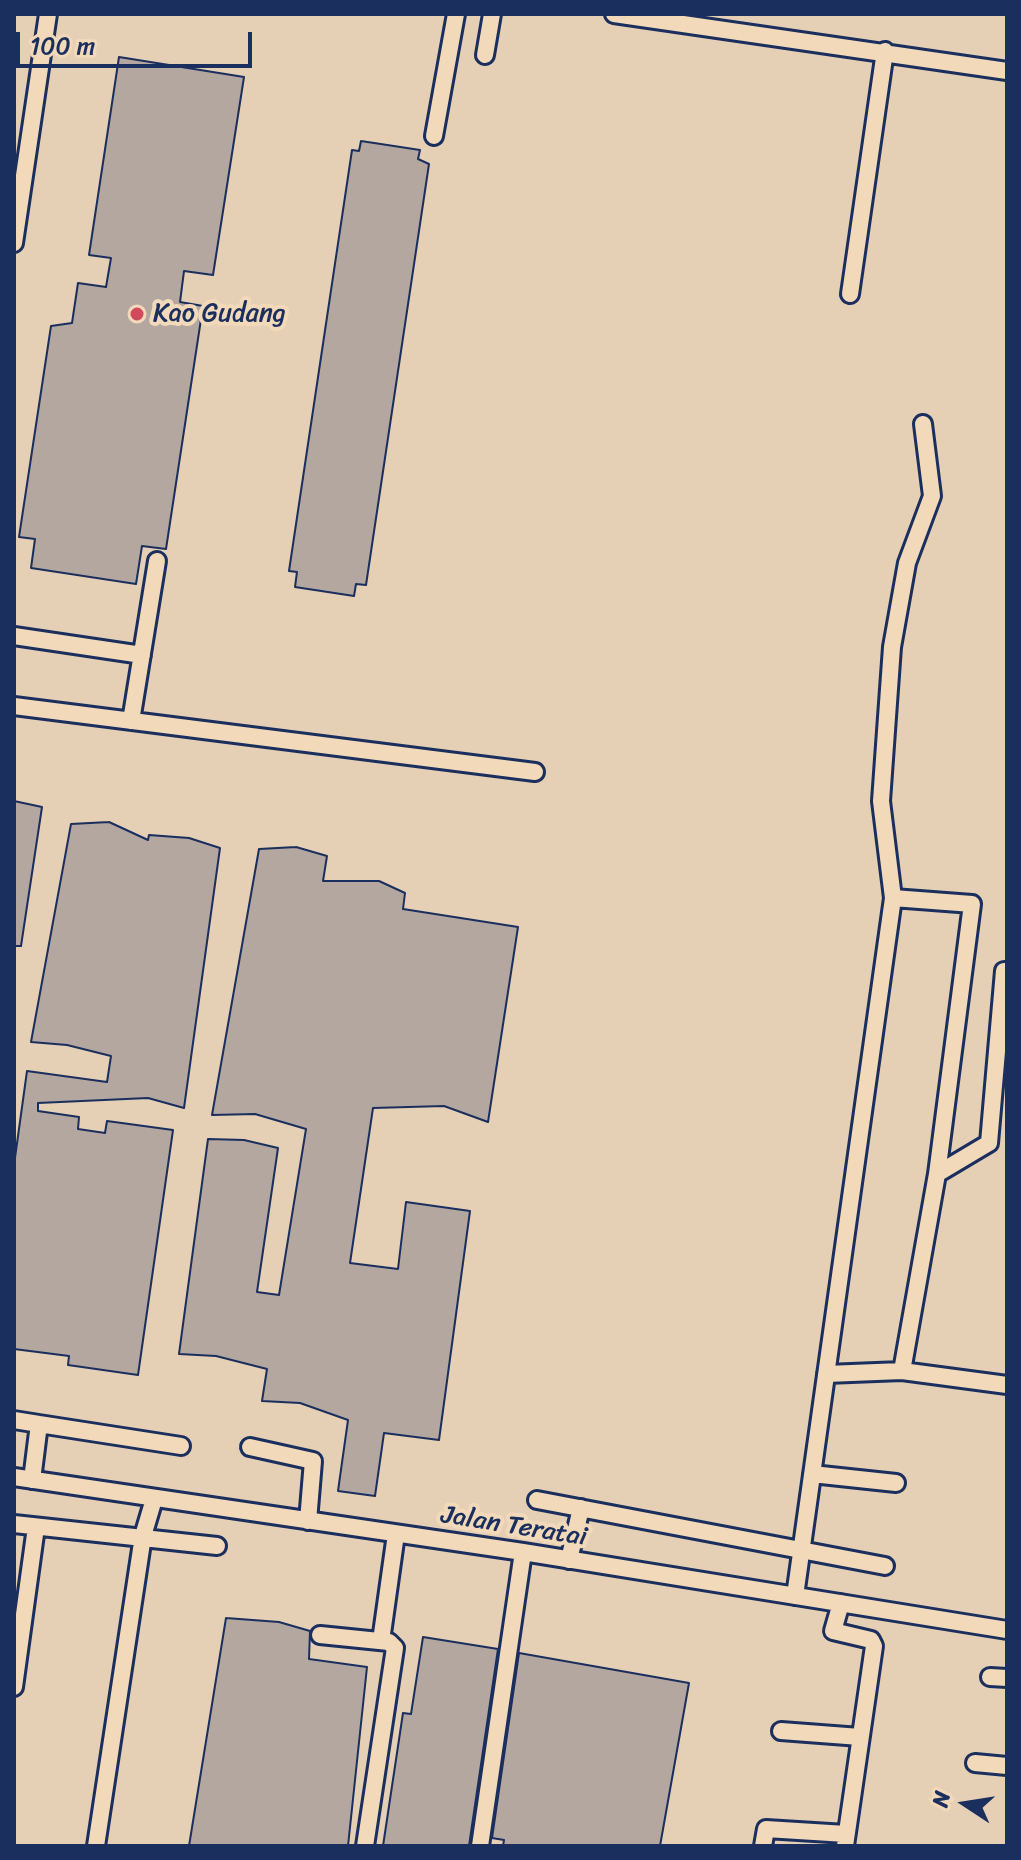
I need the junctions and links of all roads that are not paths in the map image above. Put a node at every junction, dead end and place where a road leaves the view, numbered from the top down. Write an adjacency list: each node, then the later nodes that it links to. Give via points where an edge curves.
1 (48, 14): 10 (street)
2 (456, 14): 9 (street)
3 (492, 14): 7 (street)
4 (614, 14): 5 (street)
5 (672, 18): 6 (street)
6 (885, 51): 8 (street); 11 (street)
7 (485, 55)
8 (1007, 71)
9 (434, 136)
10 (14, 243)
11 (850, 294)
12 (923, 424): 19 (street, via 932,496 907,563 892,647 881,801)
13 (157, 561): 15 (street)
14 (14, 636): 15 (street)
15 (142, 655): 17 (street)
16 (14, 706): 17 (street)
17 (131, 721): 18 (street)
18 (535, 772)
19 (893, 898): 21 (street, via 972,904); 23 (street)
20 (1004, 971): 21 (street, via 989,1143)
21 (937, 1174): 22 (street)
22 (902, 1371): 23 (street); 24 (street)
23 (826, 1374): 29 (street)
24 (1007, 1385)
25 (14, 1420): 26 (street)
26 (39, 1424): 27 (street); 31 (street)
27 (181, 1446)
28 (250, 1447): 36 (street, via 313,1461)
29 (812, 1474): 32 (street); 42 (street)
30 (14, 1477): 31 (street, Jalan Teratai)
31 (32, 1480): 33 (street, Jalan Teratai)
32 (896, 1483)
33 (154, 1499): 36 (street, Jalan Teratai); 40 (street)
34 (537, 1500): 35 (street)
35 (581, 1508): 42 (street); 44 (street)
36 (308, 1521): 39 (street, Jalan Teratai)
37 (14, 1524): 38 (street)
38 (36, 1527): 40 (street); 46 (street)
39 (396, 1534): 43 (street, Jalan Teratai); 51 (street)
40 (143, 1536): 41 (street); 58 (street)
41 (217, 1546)
42 (801, 1549): 45 (street); 47 (street)
43 (523, 1552): 44 (street, Jalan Teratai); 60 (street)
44 (569, 1560): 47 (street, Jalan Teratai)
45 (885, 1566)
46 (22, 1571): 52 (street)
47 (795, 1596): 48 (street, Jalan Teratai)
48 (841, 1603): 49 (street, Jalan Teratai); 54 (street, via 833,1631 871,1640 874,1646)
49 (1007, 1630)
50 (320, 1635): 51 (street)
51 (381, 1641): 59 (street, via 395,1650)
52 (14, 1687)
53 (781, 1731): 54 (street)
54 (860, 1737): 57 (street)
55 (975, 1763): 56 (street)
56 (1007, 1766)
57 (846, 1840): 61 (street, via 766,1829)
58 (96, 1846)
59 (365, 1846)
60 (480, 1846)
61 (763, 1846)

